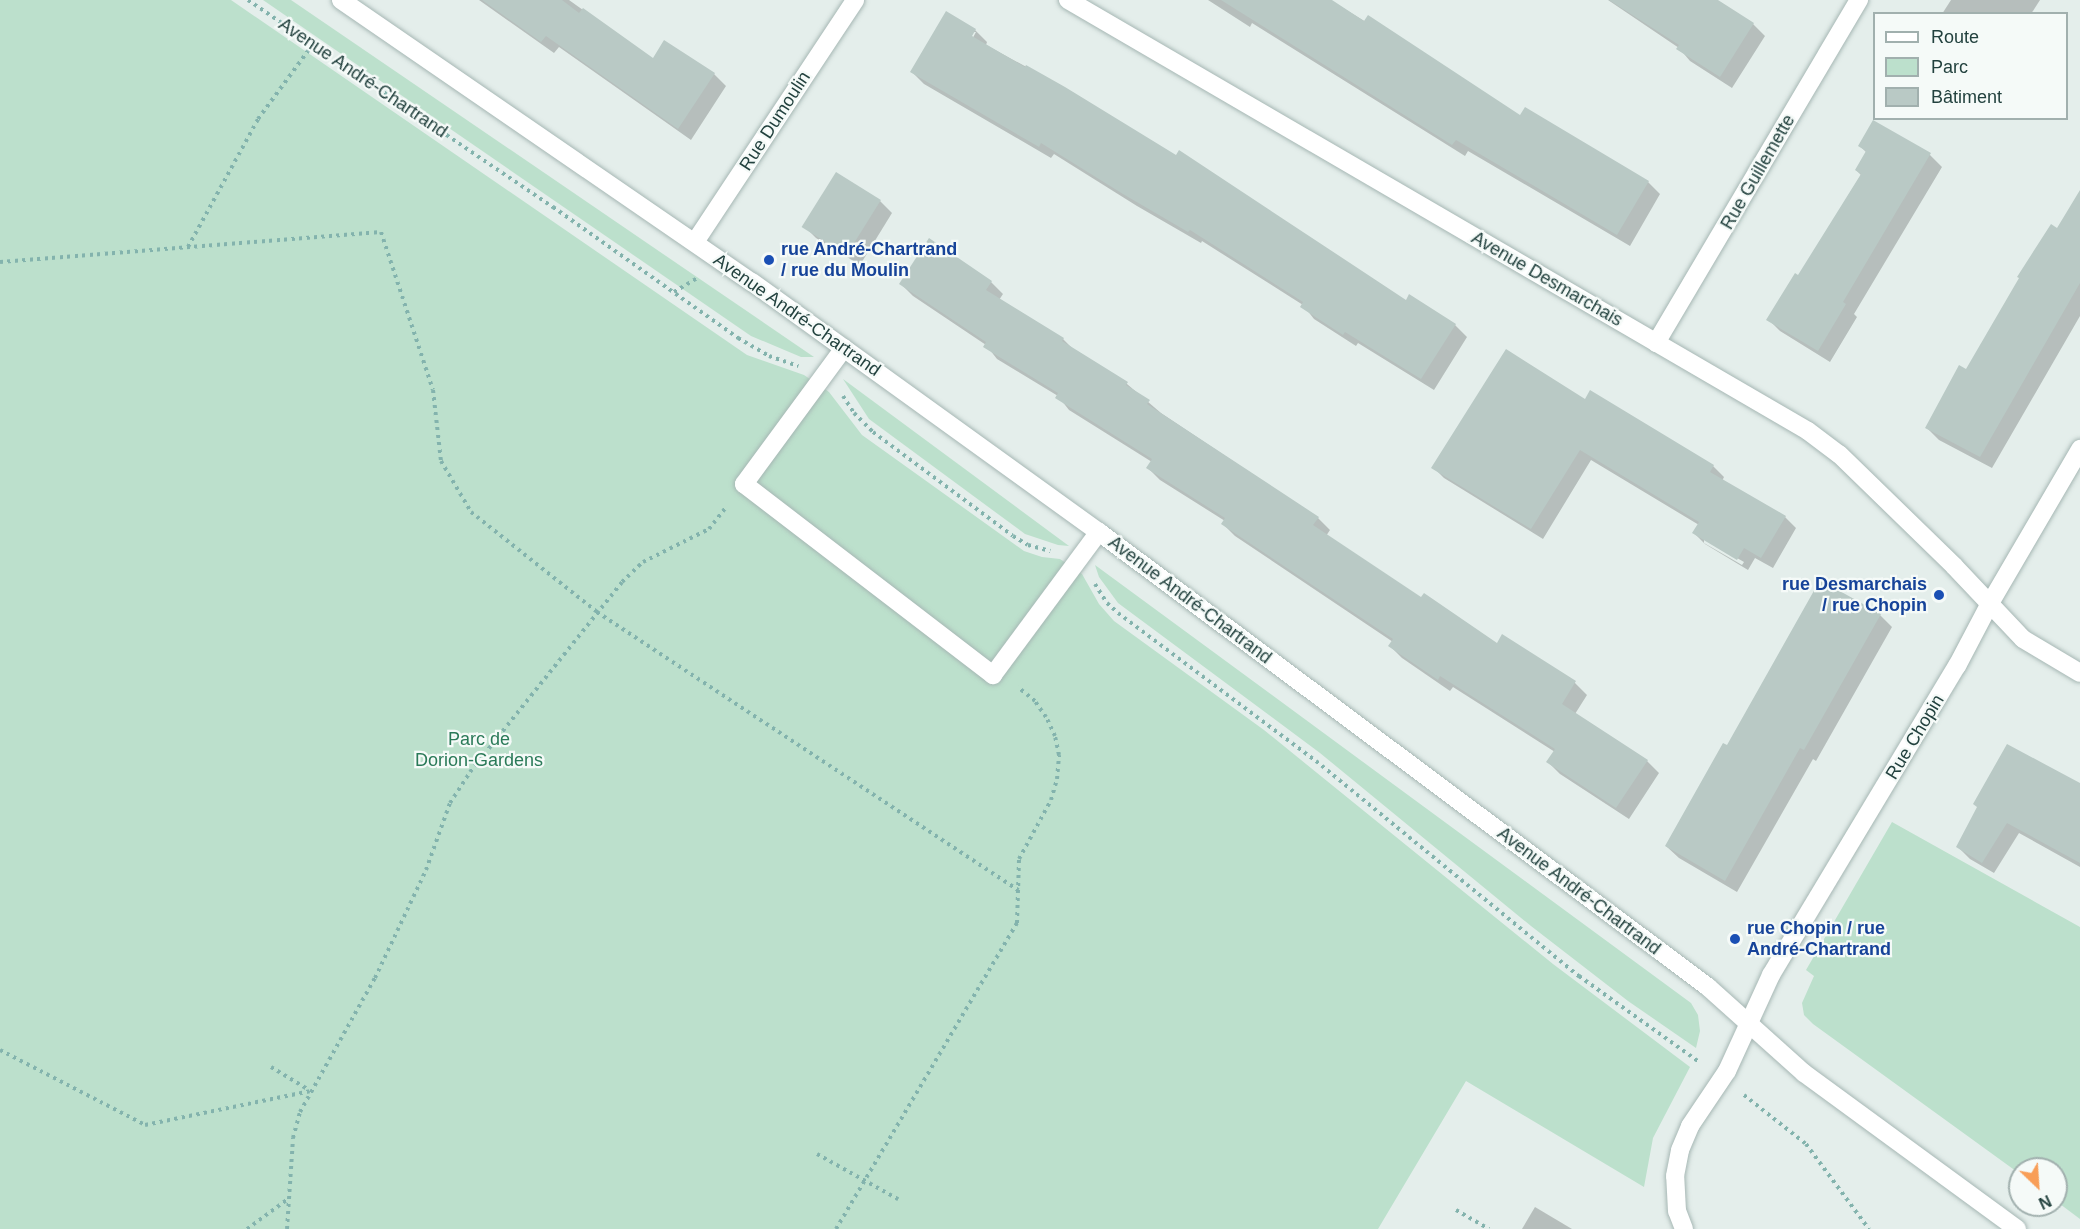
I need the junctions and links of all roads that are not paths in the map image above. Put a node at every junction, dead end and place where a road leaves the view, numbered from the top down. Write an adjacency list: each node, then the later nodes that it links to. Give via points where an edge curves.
1 (341, 0): 5 (street, Avenue André-Chartrand)
2 (855, 0): 5 (street, Rue Dumoulin)
3 (1068, 0): 6 (street, Avenue Desmarchais)
4 (1858, 0): 6 (street, Rue Guillemette)
5 (695, 242): 7 (street, Avenue André-Chartrand)
6 (1656, 343): 10 (street, Avenue Desmarchais, via 1826,443)
7 (844, 348): 9 (street, Avenue André-Chartrand); 9 (street, via 744,484 993,675)
8 (2080, 449): 10 (street, Rue Chopin)
9 (1099, 532): 12 (street, Avenue André-Chartrand, via 1708,987)
10 (1989, 605): 11 (street, Avenue Desmarchais, via 2023,639); 12 (street, Rue Chopin, via 1957,666 1771,975)
11 (2080, 673)
12 (1749, 1025): 13 (street, Rue Chopin, via 1680,1150 1675,1193); 14 (street, Avenue André-Chartrand, via 1804,1073)
13 (1684, 1229)
14 (2017, 1229)

